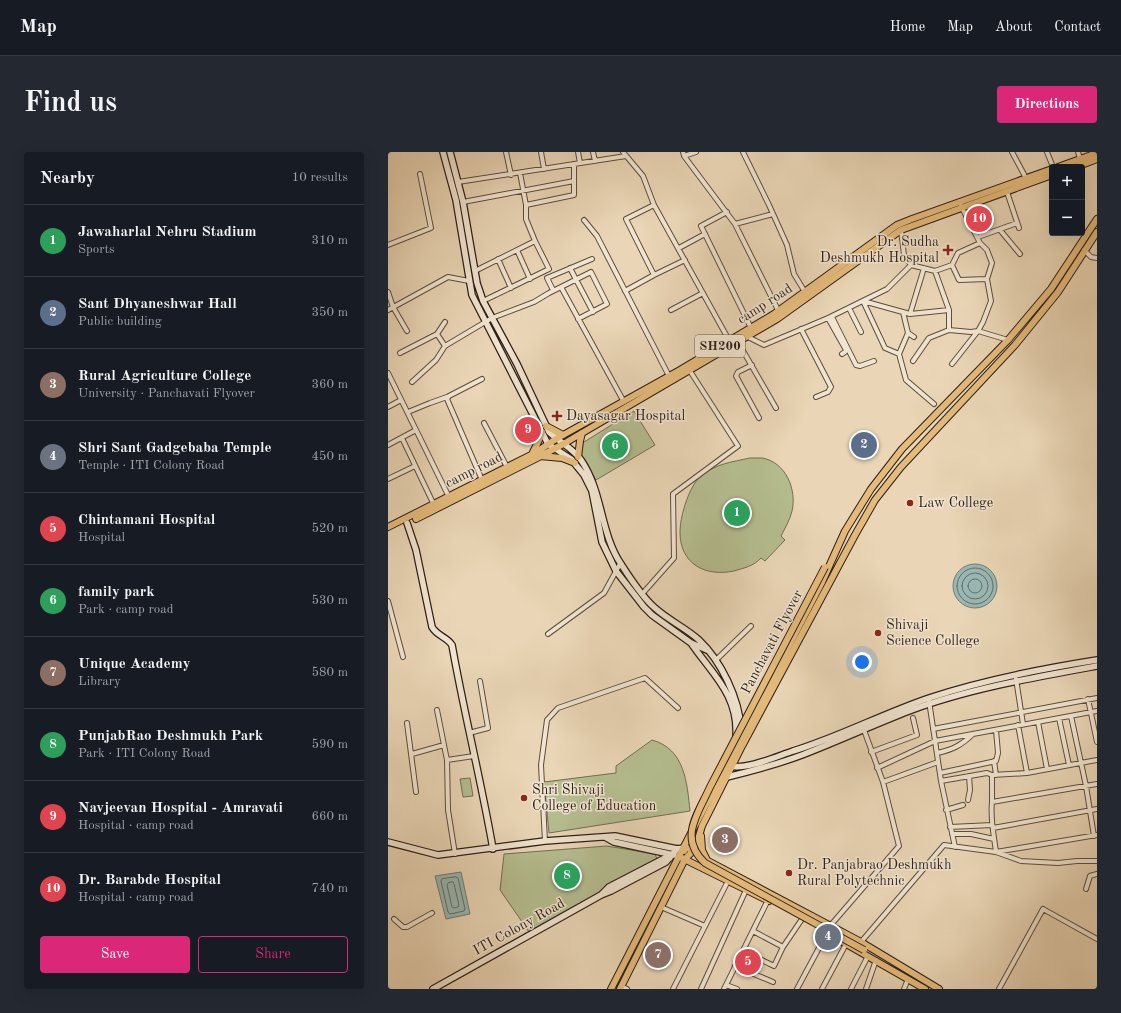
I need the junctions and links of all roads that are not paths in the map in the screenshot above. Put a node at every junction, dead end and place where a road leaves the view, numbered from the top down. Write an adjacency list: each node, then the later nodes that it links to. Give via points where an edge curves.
1 (443, 152): 72 (street, via 456,200)
2 (450, 152): 31 (street)
3 (506, 152): 28 (street)
4 (541, 152): 24 (street)
5 (578, 152): 20 (street)
6 (593, 152): 18 (street)
7 (623, 152): 15 (street)
8 (696, 152): 14 (street)
9 (744, 152): 40 (street)
10 (1012, 152): 32 (street)
11 (1047, 152): 21 (street)
12 (1078, 152): 16 (street)
13 (1097, 153): 16 (main road)
14 (684, 154): 39 (street)
15 (626, 156): 18 (street); 37 (street, via 646,180)
16 (1080, 159): 22 (main road)
17 (1097, 159): 23 (main road)
18 (595, 161): 20 (street)
19 (574, 164): 20 (street); 24 (street); 30 (street)
20 (580, 164)
21 (1051, 164)
22 (1066, 164)
23 (1084, 164)
24 (544, 169): 26 (street)
25 (1049, 170): 32 (main road, camp road / SH200)
26 (520, 173): 28 (street); 33 (street)
27 (420, 174): 51 (street, via 431,228)
28 (511, 175): 31 (street)
29 (1049, 176): 32 (main road, camp road / SH200)
30 (574, 181): 33 (street); 36 (street, via 574,195)
31 (458, 182): 35 (street)
32 (1025, 182): 34 (main road, camp road / SH200); 38 (main road, camp road / SH200)
33 (524, 191): 35 (street); 36 (street)
34 (1007, 192): 38 (main road, camp road / SH200); 45 (street, via 1018,225)
35 (463, 202): 65 (street)
36 (526, 205): 49 (street, via 526,217)
37 (654, 205): 53 (street); 67 (street, via 626,220)
38 (961, 205): 44 (main road, camp road / SH200); 48 (street); 69 (main road, camp road / SH200, via 897,225)
39 (727, 212): 43 (street); 47 (street, via 701,226)
40 (773, 214): 43 (street); 78 (street, via 787,245 794,274)
41 (1097, 219): 52 (main road)
42 (584, 220): 76 (street, via 597,236)
43 (735, 224): 89 (street)
44 (900, 230): 61 (street, via 904,255); 69 (main road, camp road / SH200)
45 (1000, 230): 48 (street); 56 (street)
46 (1097, 232): 55 (main road)
47 (706, 234): 53 (street); 96 (street)
48 (978, 237): 50 (street)
49 (534, 241): 54 (street); 68 (street, via 549,269)
50 (980, 243): 62 (street, via 958,253); 70 (street, via 987,250 992,263)
51 (388, 245)
52 (1080, 246): 55 (street); 106 (main road, via 1051,289)
53 (679, 248): 60 (street)
54 (517, 250): 58 (street); 68 (street)
55 (1085, 251): 57 (street, via 1091,257); 109 (main road, via 1058,292)
56 (1020, 254)
57 (1097, 258)
58 (498, 259): 65 (street); 74 (street)
59 (592, 259): 63 (street)
60 (686, 260): 67 (street); 79 (street)
61 (911, 265): 64 (street); 81 (street, via 887,289)
62 (952, 265): 66 (street); 70 (street, via 959,280)
63 (570, 268): 71 (street); 75 (street, via 547,278)
64 (924, 268): 66 (street); 90 (street)
65 (475, 271): 80 (street, via 476,283)
66 (935, 271): 86 (street)
67 (654, 274): 76 (street)
68 (530, 279): 74 (street)
69 (828, 279): 78 (main road, camp road / SH200); 89 (main road, camp road / SH200)
70 (987, 279): 100 (street, via 991,301)
71 (576, 280): 73 (street); 87 (street); 87 (street, via 591,272 607,304)
72 (469, 281): 82 (street, via 448,277); 95 (street, via 474,301)
73 (560, 287): 75 (street); 93 (street)
74 (511, 288): 80 (street)
75 (553, 290): 92 (street, via 534,302)
76 (625, 290): 122 (street)
77 (388, 292): 82 (street)
78 (805, 292): 89 (main road, camp road / SH200)
79 (703, 293): 85 (street); 108 (street)
80 (483, 301): 92 (street)
81 (863, 301): 83 (street); 88 (street); 113 (street, via 885,348)
82 (394, 307): 84 (street); 99 (street)
83 (849, 308): 91 (street); 101 (street)
84 (388, 310)
85 (670, 310)
86 (949, 310): 90 (street); 98 (street)
87 (592, 312): 93 (street)
88 (903, 312): 90 (street); 102 (street)
89 (780, 313): 96 (main road, camp road / SH200); 104 (main road, camp road / SH200)
90 (910, 314)
91 (830, 317): 97 (street); 112 (street, via 846,350); 115 (street, via 856,365)
92 (492, 318): 95 (street); 135 (street)
93 (578, 319): 128 (street)
94 (445, 322): 103 (street)
95 (485, 322): 110 (street); 137 (street)
96 (751, 328): 108 (main road, camp road / SH200)
97 (801, 329): 104 (street, via 764,345); 126 (street, via 831,387 828,392)
98 (949, 330): 100 (street); 116 (street, via 929,338)
99 (407, 331)
100 (978, 331): 106 (street); 118 (street)
101 (861, 332)
102 (908, 333): 105 (street); 113 (street)
103 (437, 334): 110 (street); 111 (street)
104 (748, 336): 107 (main road, camp road / SH200)
105 (914, 337)
106 (1008, 340): 109 (main road); 114 (main road)
107 (738, 342): 108 (main road, camp road / SH200); 119 (street)
108 (730, 343): 120 (main road, camp road / SH200); 122 (main road, camp road / SH200)
109 (1015, 345): 117 (main road)
110 (445, 346): 124 (street, via 436,360)
111 (400, 353)
112 (842, 354)
113 (899, 354): 129 (street, via 906,380)
114 (993, 356): 117 (main road); 159 (main road, via 892,461 845,531)
115 (874, 361)
116 (913, 361)
117 (1000, 362): 200 (main road, via 901,467 875,500)
118 (952, 364)
119 (752, 365): 131 (street); 133 (street, via 738,372 736,376)
120 (690, 371): 138 (main road, camp road / SH200); 162 (street, via 738,446 672,494 674,558)
121 (388, 373): 127 (street)
122 (669, 376): 128 (main road, camp road / SH200)
123 (482, 379): 125 (street)
124 (412, 382)
125 (447, 397): 132 (street); 153 (street)
126 (816, 397)
127 (401, 400): 130 (street); 132 (street)
128 (624, 402): 139 (main road, camp road / SH200)
129 (934, 404)
130 (388, 407)
131 (776, 408)
132 (408, 412): 136 (street)
133 (759, 418)
134 (484, 423): 151 (street)
135 (546, 426): 139 (main road); 141 (street)
136 (416, 430): 140 (street); 154 (street)
137 (542, 432): 143 (street); 146 (main road)
138 (582, 433): 142 (main road, camp road / SH200); 148 (main road)
139 (563, 435): 141 (main road, camp road / SH200)
140 (402, 438): 144 (street); 150 (street)
141 (556, 439): 142 (street); 143 (main road, camp road / SH200)
142 (565, 443): 145 (main road, camp road / SH200); 148 (street)
143 (548, 444): 145 (street); 146 (main road, camp road / SH200)
144 (388, 445)
145 (555, 448): 147 (main road, camp road / SH200); 149 (street)
146 (531, 455): 151 (main road, camp road / SH200)
147 (540, 456): 149 (main road, via 562,458); 156 (main road, camp road / SH200)
148 (578, 457): 160 (street, via 594,483 609,542)
149 (575, 463): 161 (street, via 590,486 602,542)
150 (415, 466): 152 (street); 155 (street)
151 (507, 467): 153 (main road, camp road / SH200)
152 (388, 479)
153 (482, 480): 154 (main road, camp road / SH200)
154 (448, 497): 155 (main road, camp road / SH200)
155 (434, 505): 157 (main road, camp road / SH200)
156 (407, 523): 158 (main road, camp road / SH200); 193 (street, via 416,550 432,627 452,645)
157 (388, 527)
158 (388, 532)
159 (832, 560): 195 (main road); 195 (main road, Panchavati Flyover, bridge, via 825,567)
160 (620, 564): 161 (street); 162 (street)
161 (616, 571): 165 (street, via 604,593); 166 (street, via 647,610)
162 (643, 593): 167 (street, via 655,608 697,639)
163 (388, 601): 168 (street)
164 (751, 626): 169 (street)
165 (548, 634)
166 (691, 643): 167 (street); 195 (street, Panchavati Flyover, via 723,684)
167 (707, 650): 169 (street)
168 (403, 657)
169 (716, 660): 195 (street, via 729,682 740,716)
170 (1097, 660): 172 (street)
171 (1097, 666): 174 (street)
172 (1015, 675): 174 (street); 177 (street, via 985,682)
173 (480, 681): 193 (street, via 488,728)
174 (1016, 682): 177 (street); 181 (street)
175 (1097, 698): 176 (street)
176 (1088, 699): 181 (street); 182 (street)
177 (929, 702): 190 (street); 191 (street); 196 (street)
178 (678, 708): 236 (street, via 645,678 558,708 547,720 541,765)
179 (437, 710): 199 (street)
180 (1097, 711): 182 (street)
181 (1021, 712): 188 (street); 190 (street)
182 (1091, 712): 183 (street); 198 (street)
183 (1071, 716): 185 (street); 209 (street)
184 (913, 718): 201 (street, via 917,735)
185 (1059, 718): 186 (street); 210 (street)
186 (1038, 722): 188 (street); 213 (street)
187 (407, 723): 203 (street)
188 (1023, 724): 189 (street)
189 (1018, 725): 192 (street); 215 (street)
190 (933, 729): 197 (street)
191 (864, 730): 196 (street); 201 (street)
192 (996, 730): 194 (street); 207 (street, via 998,753)
193 (468, 733): 204 (street)
194 (973, 734): 197 (street); 202 (street, via 950,751)
195 (738, 737): 200 (street); 211 (main road); 265 (main road, Panchavati Flyover, bridge, via 695,820 691,834 695,851 705,863 870,953)
196 (838, 737): 211 (street, via 754,764); 218 (street, via 801,755)
197 (935, 741): 202 (street); 212 (street)
198 (1097, 742)
199 (444, 745): 203 (street); 205 (street)
200 (742, 746): 211 (main road)
201 (871, 752): 212 (street)
202 (937, 753): 208 (street)
203 (412, 754): 223 (street)
204 (474, 756): 205 (street); 239 (street)
205 (447, 760): 242 (street, via 448,810)
206 (1097, 760): 209 (street)
207 (994, 761): 214 (street); 216 (street)
208 (938, 762): 214 (street); 220 (street)
209 (1082, 763): 210 (street); 222 (street)
210 (1069, 765): 213 (street)
211 (729, 766): 218 (main road)
212 (877, 768): 220 (street)
213 (1048, 769): 215 (street)
214 (940, 773): 219 (street)
215 (1027, 773): 216 (street)
216 (994, 775): 217 (street, via 986,773); 225 (street)
217 (969, 776): 219 (street); 224 (street)
218 (724, 777): 230 (main road); 243 (main road)
219 (941, 781): 228 (street)
220 (883, 782): 257 (street, via 899,846)
221 (1097, 784): 222 (street)
222 (1086, 786): 225 (street); 229 (street)
223 (416, 792)
224 (968, 800)
225 (992, 802): 232 (street)
226 (963, 805): 228 (street)
227 (1097, 809): 229 (street)
228 (946, 810): 231 (street)
229 (1090, 810): 232 (street); 234 (street)
230 (702, 826): 240 (main road); 244 (main road, via 700,840)
231 (950, 826): 232 (street); 233 (street)
232 (992, 827): 235 (street)
233 (952, 834): 235 (street, via 971,834); 238 (street)
234 (1095, 835): 241 (street)
235 (994, 839): 241 (street)
236 (545, 841): 239 (street); 243 (street, via 615,836)
237 (388, 842): 242 (street, via 438,855)
238 (954, 847): 241 (street); 261 (street, via 944,845)
239 (493, 849): 242 (street)
240 (695, 849): 243 (main road); 243 (main road); 244 (main road)
241 (996, 852): 245 (street, via 1021,861)
242 (455, 854)
243 (679, 854): 247 (main road); 251 (main road); 252 (main road); 271 (street, ITI Colony Road)
244 (708, 861): 257 (main road)
245 (1097, 861)
246 (1097, 874): 248 (street, via 1090,876)
247 (728, 881): 249 (main road); 256 (street)
248 (1086, 889)
249 (746, 890): 250 (main road); 274 (street)
250 (768, 900): 255 (main road); 258 (street)
251 (661, 907): 252 (main road); 256 (street)
252 (655, 912): 270 (main road); 272 (main road)
253 (432, 913): 254 (street, via 406,927)
254 (394, 919)
255 (802, 919): 259 (main road); 263 (street)
256 (705, 926): 273 (street)
257 (830, 926): 261 (main road)
258 (753, 931): 263 (street); 264 (street)
259 (827, 933): 262 (main road); 276 (street)
260 (1097, 939): 283 (street, via 1043,909)
261 (860, 942): 282 (main road)
262 (846, 944): 265 (main road); 277 (street)
263 (783, 947): 264 (street, via 774,966)
264 (743, 951): 266 (street)
265 (872, 958): 267 (main road); 278 (street); 279 (street)
266 (735, 966): 268 (street); 269 (street)
267 (908, 979): 280 (street); 281 (main road)
268 (773, 982)
269 (725, 987): 275 (street)
270 (623, 988)
271 (433, 989)
272 (612, 989)
273 (673, 989)
274 (701, 989)
275 (737, 989)
276 (797, 989)
277 (822, 989)
278 (851, 989)
279 (866, 989)
280 (904, 989)
281 (925, 989)
282 (939, 989)
283 (999, 989)

